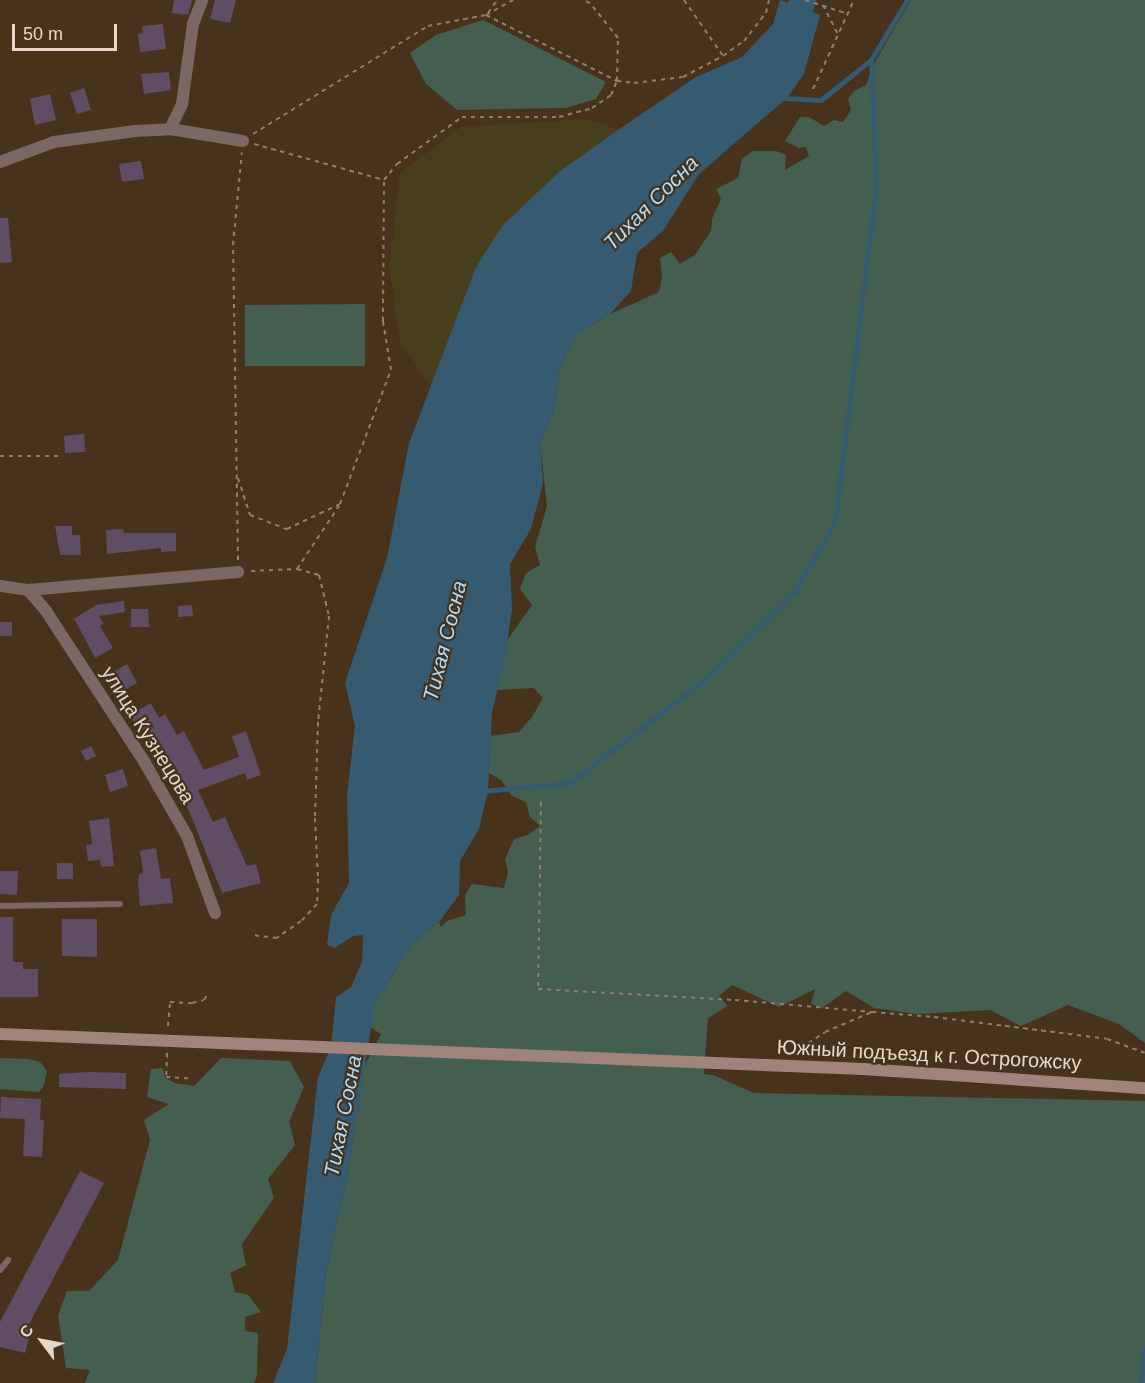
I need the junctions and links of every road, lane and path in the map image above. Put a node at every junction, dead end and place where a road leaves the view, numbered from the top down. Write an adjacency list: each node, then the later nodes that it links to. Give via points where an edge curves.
1 (202, 0): 16 (street, via 193,24 182,104)
2 (497, 0): 11 (path)
3 (513, 0): 11 (path)
4 (583, 0): 14 (path, via 590,3 618,38)
5 (684, 0): 13 (path)
6 (769, 0): 13 (path, via 766,13 744,41)
7 (805, 0): 9 (path)
8 (854, 0): 10 (path)
9 (823, 5): 10 (path); 12 (path)
10 (848, 14): 12 (path)
11 (486, 15): 14 (path); 17 (path, via 428,26)
12 (838, 35): 15 (path)
13 (723, 56): 14 (path, via 683,77 634,83)
14 (617, 81): 19 (path, via 611,95 592,108 560,117 462,117 397,164)
15 (813, 89)
16 (170, 129): 17 (street); 18 (street, via 54,142)
17 (243, 141): 19 (path); 22 (path, via 233,244)
18 (0, 162)
19 (384, 180): 23 (path, via 383,321 391,370)
20 (0, 456): 21 (path)
21 (58, 456)
22 (237, 473): 23 (path, via 250,515 287,529); 25 (path)
23 (340, 504): 24 (path)
24 (297, 569): 25 (path); 32 (path, via 319,575 329,616 318,722 317,904 277,938)
25 (238, 572): 27 (street)
26 (0, 586): 27 (street)
27 (28, 590): 31 (street, улица Кузнецова, via 46,611 145,763 187,836)
28 (541, 802): 34 (path, via 538,989)
29 (120, 904): 30 (lane)
30 (0, 906)
31 (215, 913)
32 (253, 935)
33 (208, 993): 35 (path, via 204,1000 170,1002)
34 (872, 1012): 38 (path, via 1107,1039); 39 (path, via 825,1032)
35 (168, 1026)
36 (0, 1034): 39 (main road, Южный подъезд к г. Острогожску)
37 (167, 1053): 40 (path, via 166,1077)
38 (1145, 1053)
39 (773, 1066): 41 (main road, Южный подъезд к г. Острогожску)
40 (188, 1078)
41 (1145, 1088)
42 (8, 1260): 43 (lane)
43 (0, 1270)

